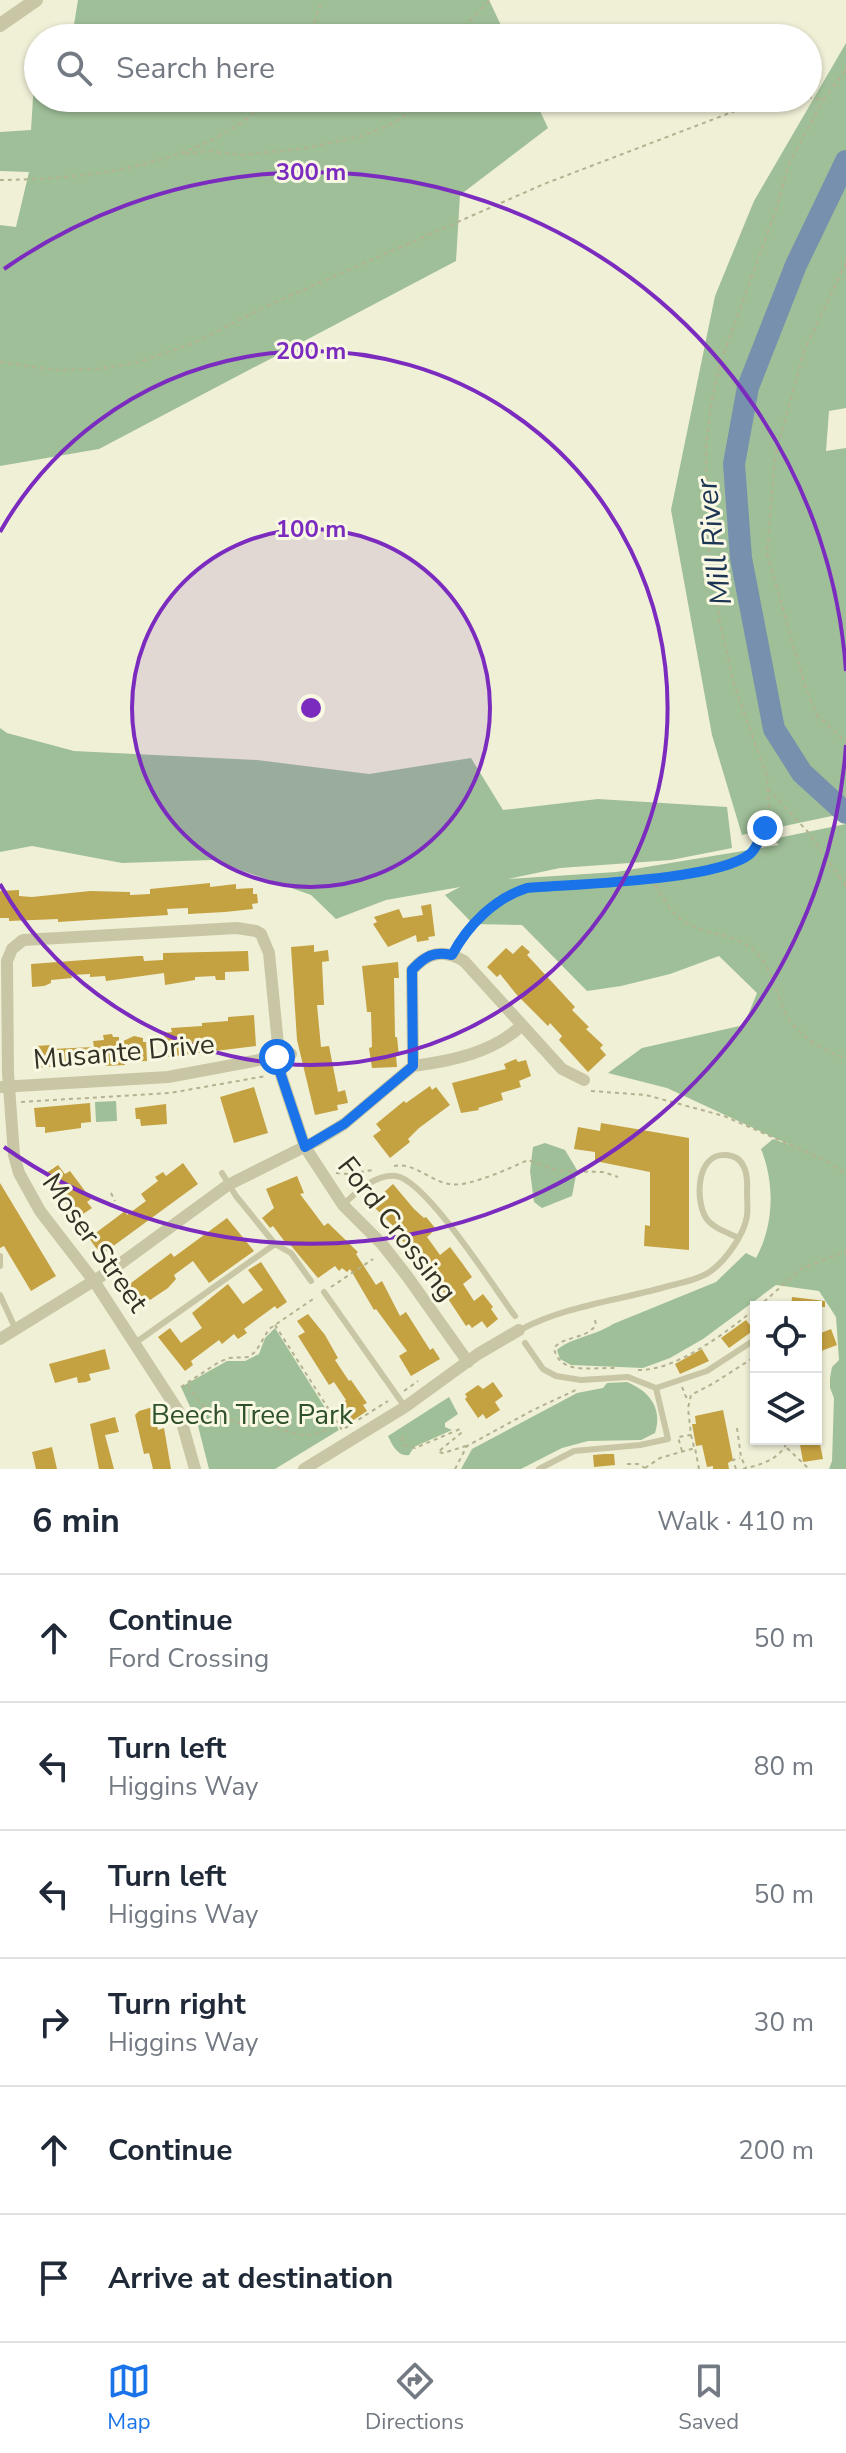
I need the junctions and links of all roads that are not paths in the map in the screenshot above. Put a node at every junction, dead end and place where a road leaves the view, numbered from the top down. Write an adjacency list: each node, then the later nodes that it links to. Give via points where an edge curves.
1 (36, 0): 2 (street)
2 (0, 25)
3 (261, 934): 6 (street, Ford Crossing, via 269,953); 9 (street, Moser Street, via 237,928 23,940 7,961)
4 (521, 1026): 7 (street, via 504,1042); 7 (street, via 464,961 439,952 412,970); 8 (street, via 562,1069)
5 (291, 1054): 6 (street, Musante Drive)
6 (277, 1057): 9 (street, Musante Drive, via 168,1077); 10 (street, Ford Crossing)
7 (413, 1066): 10 (street, via 344,1124)
8 (588, 1086)
9 (4, 1087): 17 (street, Moser Street, via 19,1173 40,1211)
10 (305, 1147): 11 (street); 12 (street, Ford Crossing)
11 (225, 1179): 14 (lane); 17 (street)
12 (343, 1205): 21 (lane, via 387,1176 410,1180); 28 (street, Ford Crossing, via 382,1244)
13 (737, 1237): 13 (lane, via 747,1217 745,1167 728,1154 716,1156 701,1174 700,1201 714,1226); 23 (lane, via 709,1272 555,1314)
14 (275, 1244): 18 (lane, via 291,1253); 27 (lane)
15 (0, 1256): 16 (lane)
16 (0, 1266)
17 (94, 1281): 22 (street); 27 (street, Moser Street)
18 (311, 1281)
19 (324, 1292): 30 (lane)
20 (0, 1295): 22 (lane)
21 (515, 1316)
22 (16, 1330): 24 (street)
23 (519, 1330): 28 (street)
24 (0, 1339)
25 (525, 1343): 29 (lane, via 543,1369 556,1376 628,1377)
26 (750, 1343): 29 (lane, via 707,1371)
27 (135, 1344): 33 (street, Moser Street, via 179,1412)
28 (468, 1362): 30 (street)
29 (656, 1388): 31 (lane)
30 (401, 1401): 34 (street)
31 (668, 1439): 32 (lane); 35 (lane, via 574,1451)
32 (671, 1449)
33 (195, 1469)
34 (304, 1469)
35 (539, 1469)

